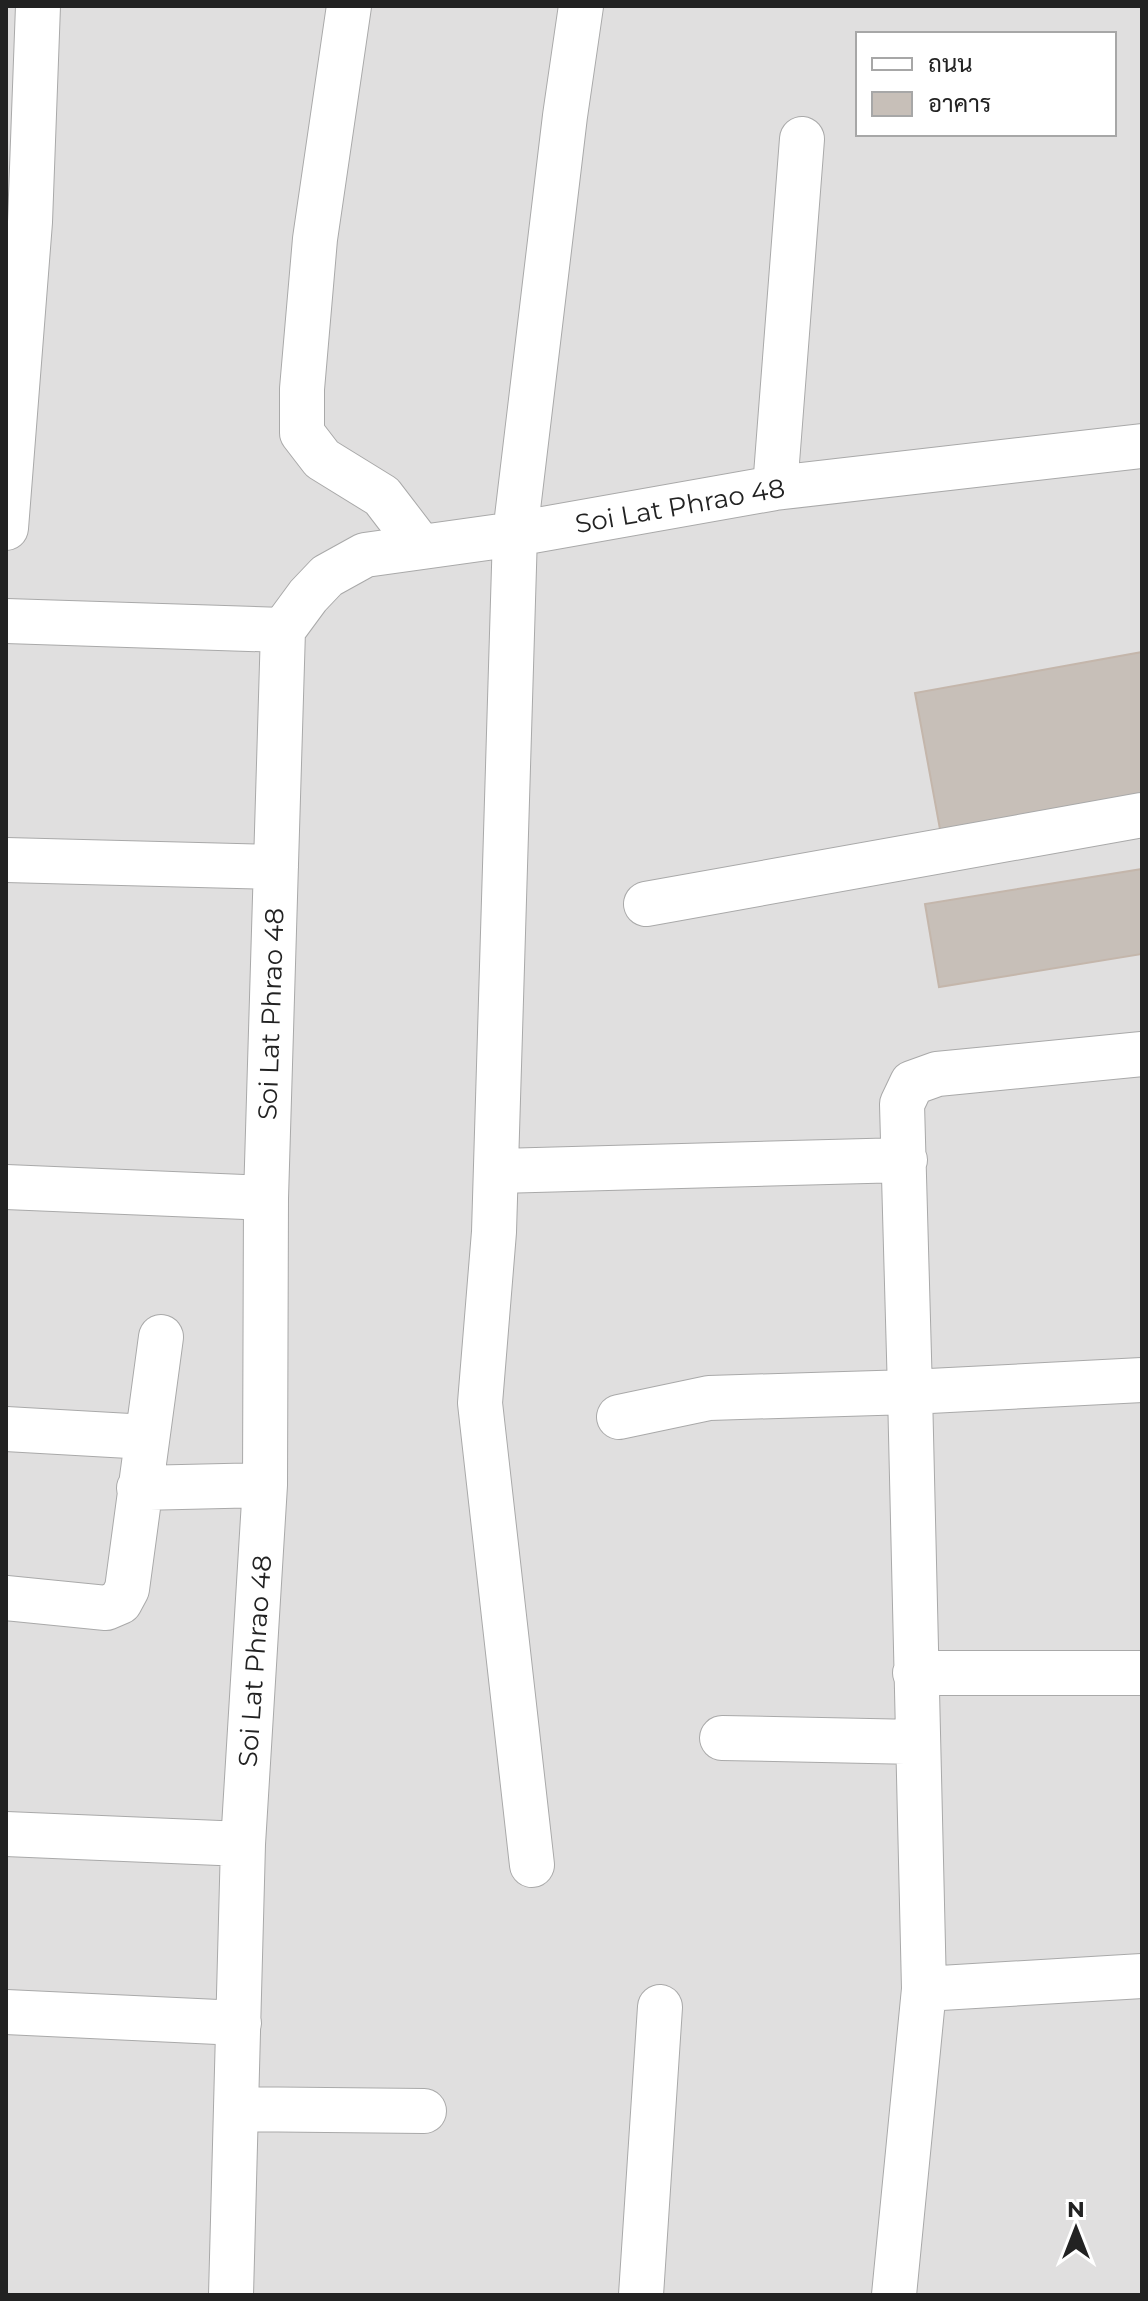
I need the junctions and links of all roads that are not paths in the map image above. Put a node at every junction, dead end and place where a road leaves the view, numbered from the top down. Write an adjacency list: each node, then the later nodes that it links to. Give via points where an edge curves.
1 (38, 6): 4 (street)
2 (349, 6): 11 (street, via 315,239 302,433 322,459 382,496)
3 (581, 6): 10 (street)
4 (21, 47): 6 (street)
5 (802, 139): 8 (street)
6 (18, 221): 9 (street)
7 (1142, 446): 8 (street, Soi Lat Phrao 48)
8 (775, 488): 10 (street, Soi Lat Phrao 48)
9 (6, 528)
10 (515, 534): 11 (street, Soi Lat Phrao 48); 20 (street)
11 (421, 547): 13 (street, Soi Lat Phrao 48, via 365,555 327,576)
12 (6, 621): 13 (street)
13 (283, 630): 16 (street, Soi Lat Phrao 48)
14 (1142, 815): 17 (street)
15 (6, 860): 16 (street)
16 (276, 867): 22 (street, Soi Lat Phrao 48)
17 (646, 904)
18 (1142, 1054): 19 (street, via 937,1074 912,1083 902,1104)
19 (905, 1160): 20 (street); 25 (street)
20 (496, 1171): 38 (street, via 480,1403)
21 (6, 1187): 22 (street)
22 (266, 1198): 29 (street, Soi Lat Phrao 48)
23 (161, 1337): 28 (street)
24 (1142, 1380): 25 (street)
25 (910, 1392): 26 (street, via 709,1398); 32 (street)
26 (619, 1417)
27 (6, 1429): 28 (street)
28 (147, 1437): 30 (street)
29 (265, 1485): 30 (street); 37 (street, Soi Lat Phrao 48)
30 (139, 1488): 31 (street, via 127,1589 120,1602 106,1608)
31 (6, 1598)
32 (915, 1673): 33 (street); 35 (street)
33 (1142, 1673)
34 (722, 1738): 35 (street)
35 (917, 1742): 40 (street)
36 (6, 1834): 37 (street)
37 (243, 1844): 43 (street, Soi Lat Phrao 48)
38 (532, 1865)
39 (1142, 1976): 40 (street)
40 (924, 1989): 48 (street)
41 (660, 2007): 47 (street)
42 (6, 2012): 43 (street)
43 (239, 2023): 44 (street, Soi Lat Phrao 48)
44 (236, 2109): 45 (street); 46 (street, Soi Lat Phrao 48)
45 (424, 2111)
46 (231, 2295)
47 (641, 2295)
48 (894, 2295)

